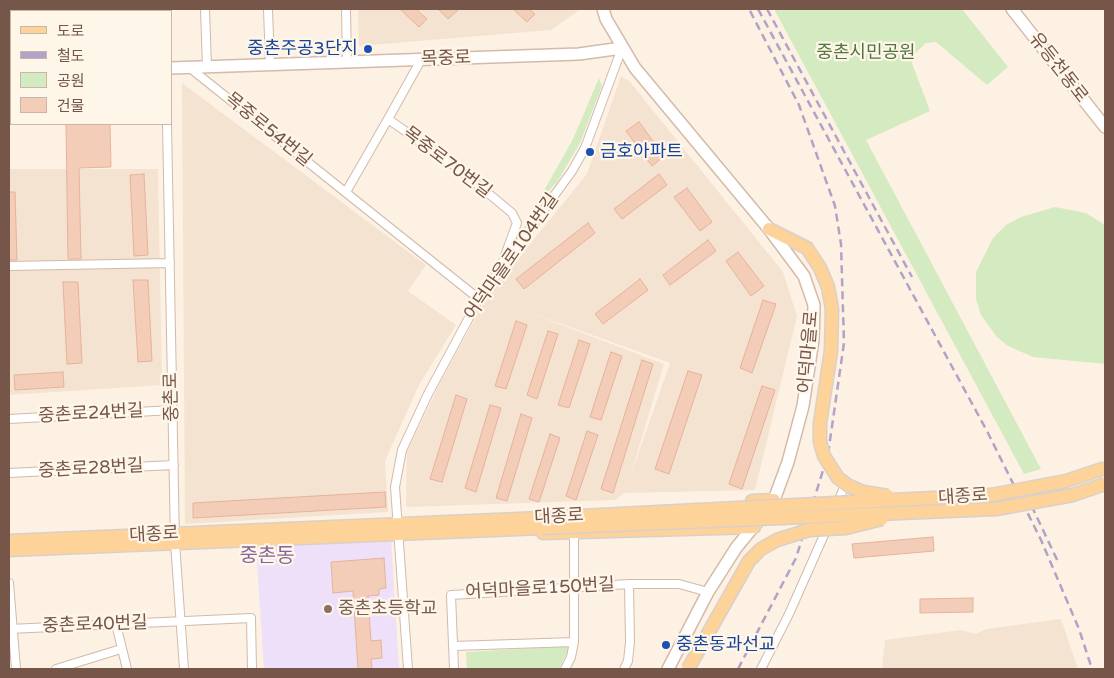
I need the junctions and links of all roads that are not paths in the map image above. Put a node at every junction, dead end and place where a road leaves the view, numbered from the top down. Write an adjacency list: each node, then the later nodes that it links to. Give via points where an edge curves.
1 (205, 9): 10 (street)
2 (268, 9): 9 (street)
3 (346, 9): 8 (street)
4 (603, 9): 6 (main road, 어덕마을로)
5 (1012, 9): 15 (main road, 유등천동로)
6 (622, 48): 7 (main road, 목중로, via 579,54); 17 (main road, 어덕마을로, via 635,68); 20 (street, 어덕마을로104번길, via 585,148 572,171)
7 (421, 60): 8 (main road, 목중로); 13 (street, 목중로70번길)
8 (348, 62): 9 (main road, 목중로)
9 (270, 65): 10 (main road, 목중로)
10 (207, 67): 12 (main road, 목중로)
11 (172, 68): 12 (main road, 목중로)
12 (190, 68): 16 (street, 목중로54번길)
13 (388, 119): 16 (street); 20 (street, 목중로70번길, via 459,168 512,213 517,224)
14 (167, 125): 18 (street, 중촌로)
15 (1105, 127)
16 (346, 192): 21 (street, 목중로54번길)
17 (769, 229): 29 (main road, 어덕마을로, via 804,276 814,305 813,340 803,406); 30 (main road, bridge, via 807,248 828,287 832,309 831,351 820,423 824,456 838,478 849,486 885,496)
18 (170, 263): 19 (street); 22 (street, 중촌로)
19 (9, 266)
20 (501, 267): 21 (street, 어덕마을로104번길)
21 (479, 299): 33 (street, 어덕마을로104번길, via 402,450 395,486)
22 (173, 410): 23 (street, 중촌로24번길); 24 (street, 중촌로)
23 (9, 419)
24 (174, 465): 26 (street, 중촌로28번길); 35 (street, 중촌로)
25 (1105, 468): 30 (main road, 대종로, bridge, via 1066,481)
26 (9, 473)
27 (1105, 484): 30 (main road, 대종로, bridge, via 1073,495 996,509)
28 (843, 490): 59 (street, via 800,590)
29 (774, 500): 31 (main road); 32 (main road, 어덕마을로)
30 (902, 507): 31 (main road, 대종로, bridge); 58 (main road, bridge, via 846,528 809,530 777,540 762,549 749,560)
31 (535, 523): 33 (main road, 대종로); 34 (main road, via 534,533)
32 (754, 527): 34 (main road); 41 (main road, 어덕마을로, via 736,548)
33 (398, 529): 35 (main road, 대종로); 53 (street, 어덕마을로104번길)
34 (574, 534): 40 (street)
35 (175, 538): 36 (main road, 대종로); 37 (main road, 대종로); 42 (street, 중촌로)
36 (9, 541)
37 (9, 550)
38 (9, 583): 44 (street)
39 (629, 584): 40 (street, 어덕마을로150번길); 41 (street, 어덕마을로150번길, via 678,584); 56 (street, 어덕마을로150번길, via 630,642)
40 (575, 587): 45 (street); 46 (street, 어덕마을로150번길, via 451,595)
41 (708, 592): 57 (main road, 어덕마을로)
42 (181, 622): 43 (street, 중촌로40번길); 51 (street, 중촌로); 52 (street, 중촌로40번길, via 251,618)
43 (116, 624): 44 (street, 중촌로40번길); 47 (street)
44 (10, 629): 48 (street)
45 (574, 642): 46 (street); 55 (street)
46 (453, 646): 54 (street)
47 (121, 650): 49 (street); 50 (street)
48 (16, 669)
49 (56, 669)
50 (127, 669)
51 (184, 669)
52 (252, 669)
53 (408, 669)
54 (454, 669)
55 (565, 669)
56 (624, 669)
57 (668, 669)
58 (688, 669)
59 (761, 669)

